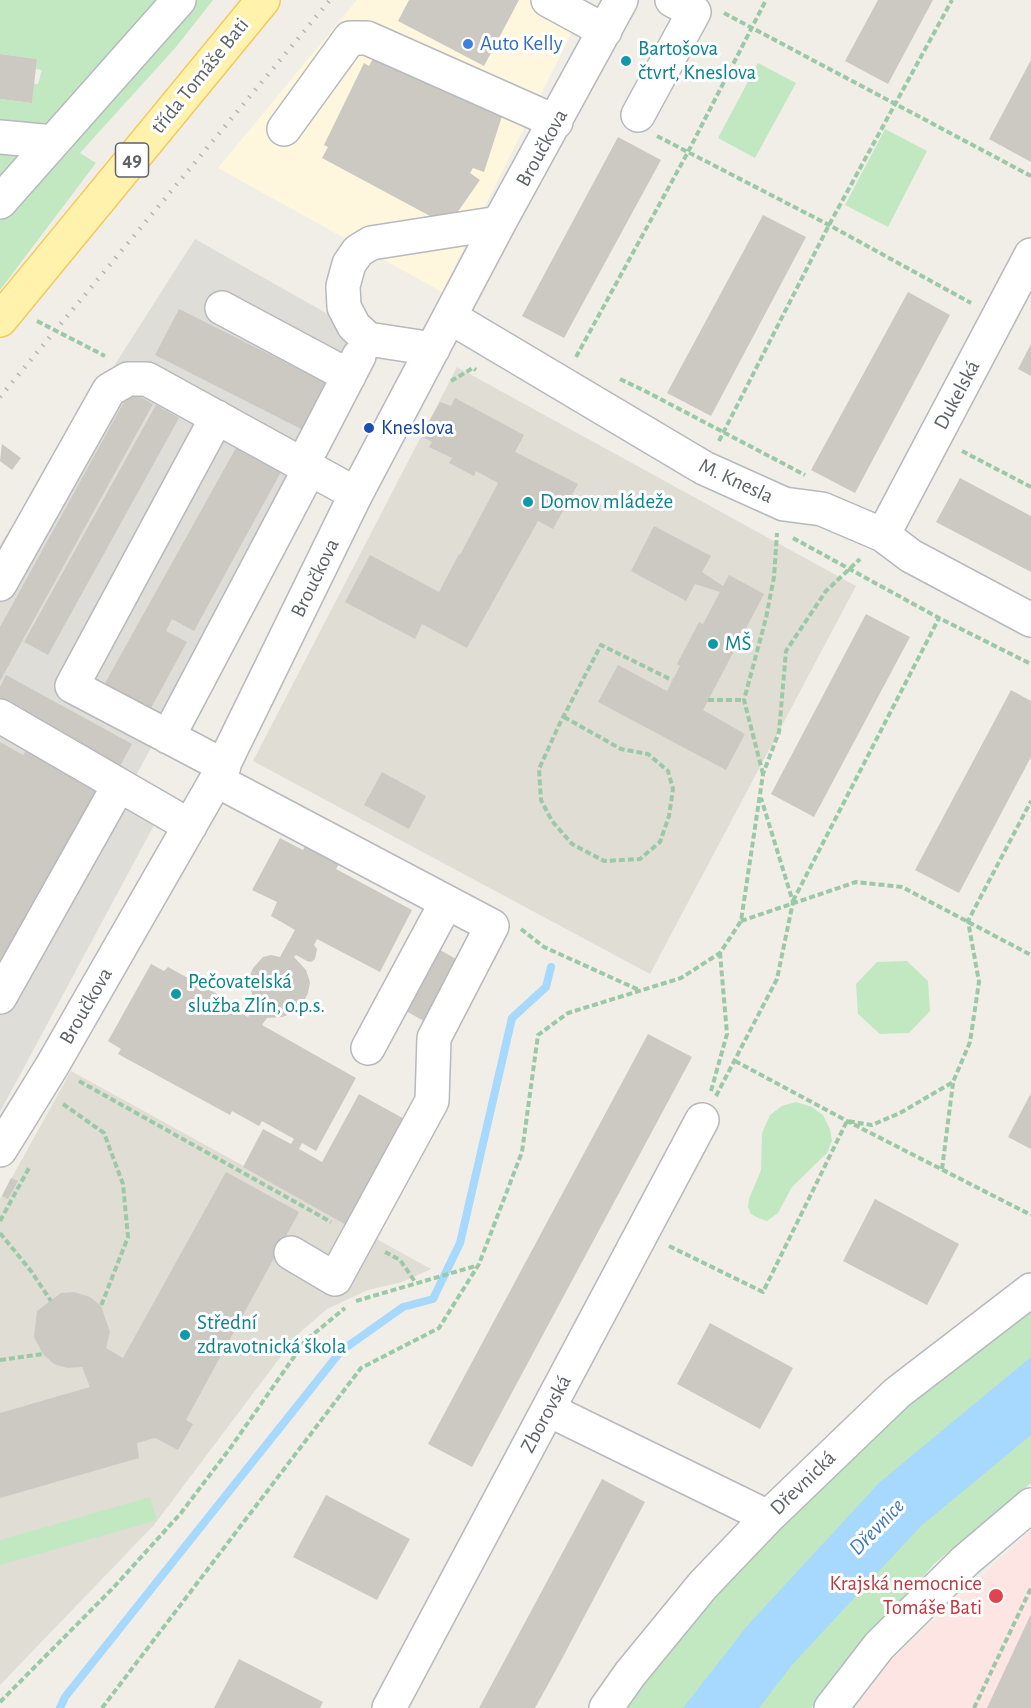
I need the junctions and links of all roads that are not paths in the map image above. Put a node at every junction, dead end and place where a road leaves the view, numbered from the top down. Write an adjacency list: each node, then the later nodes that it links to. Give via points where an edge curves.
1 (178, 0): 11 (street)
2 (263, 0): 16 (main road, třída Tomáše Bati / 49)
3 (548, 0): 6 (street)
4 (621, 0): 6 (street, Broučkova)
5 (672, 0): 8 (street, via 694,12)
6 (605, 31): 7 (street, Broučkova)
7 (556, 122): 9 (street, via 367,38 350,38); 13 (street, Broučkova)
8 (643, 123)
9 (284, 129)
10 (0, 137): 11 (street)
11 (53, 142): 12 (street)
12 (0, 202)
13 (499, 224): 17 (street, Broučkova); 18 (street, via 371,243 358,251 349,264 343,286 344,307 354,326)
14 (1031, 255): 24 (street, Dukelská)
15 (222, 308): 20 (street)
16 (5, 314)
17 (450, 317): 19 (street, Broučkova); 24 (street, M. Knesla, via 704,468 784,504 822,509)
18 (368, 339): 19 (street); 20 (street)
19 (433, 349): 23 (street, Broučkova)
20 (349, 376): 22 (street)
21 (217, 417): 22 (street); 25 (street, via 147,379 128,379 109,390); 28 (street, via 72,686)
22 (307, 466): 23 (street); 28 (street)
23 (356, 494): 29 (street, Broučkova)
24 (883, 535): 26 (street, M. Knesla, via 911,556)
25 (0, 584)
26 (1031, 620)
27 (0, 716): 30 (street)
28 (168, 737): 29 (street)
29 (220, 773): 31 (street, Broučkova); 32 (street)
30 (119, 785): 31 (street); 33 (street)
31 (190, 826): 36 (street, Broučkova)
32 (446, 903): 34 (street); 37 (street, via 492,926 434,1038 432,1101 335,1279)
33 (0, 997)
34 (368, 1048)
35 (702, 1120): 39 (street, Zborovská)
36 (0, 1150)
37 (291, 1253)
38 (1031, 1290): 41 (street, Dřevnická, via 897,1393)
39 (549, 1410): 41 (street); 42 (street, Zborovská)
40 (1031, 1505): 44 (street, via 965,1561 879,1647)
41 (768, 1517): 43 (street, Dřevnická, via 703,1585)
42 (389, 1708)
43 (606, 1708)
44 (831, 1708)

